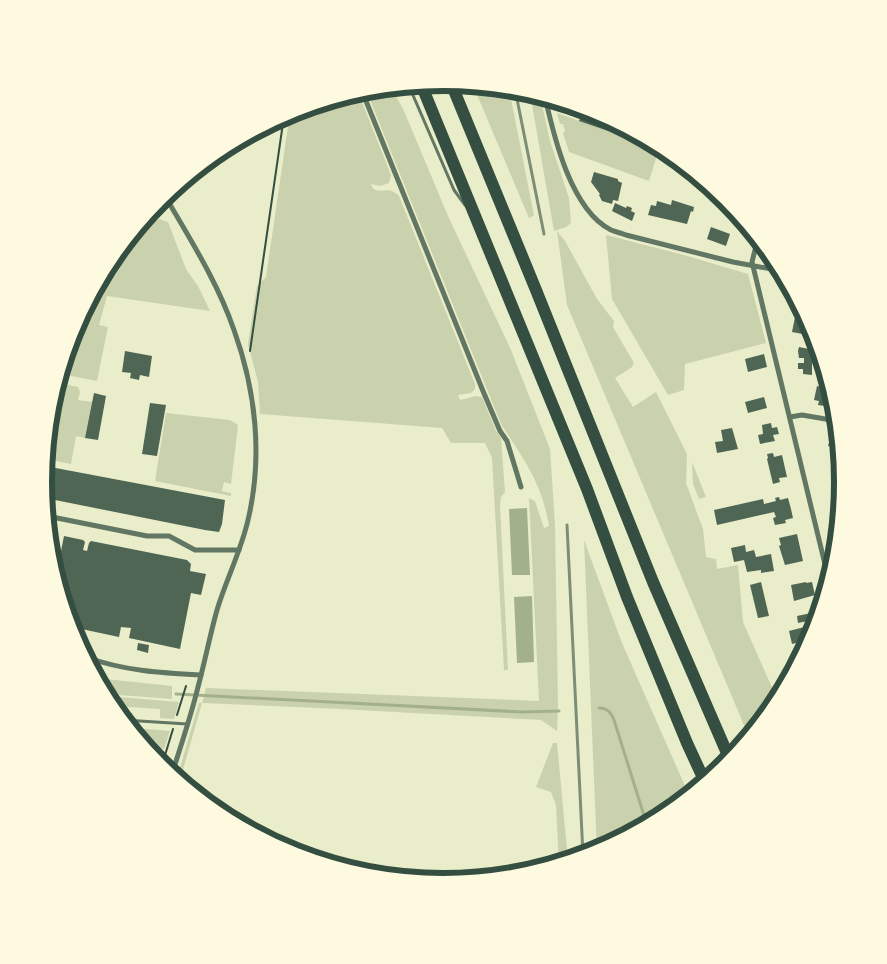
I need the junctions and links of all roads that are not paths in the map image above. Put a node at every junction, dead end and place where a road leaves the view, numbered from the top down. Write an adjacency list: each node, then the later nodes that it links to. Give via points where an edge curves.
1 (454, 91): 21 (highway, via 653,582)
2 (424, 92): 7 (highway)
3 (411, 93): 7 (lane, via 454,190)
4 (365, 99): 13 (street, via 483,391 507,441)
5 (547, 105): 9 (street, via 563,165 587,208 598,220 611,230 626,235)
6 (170, 203): 15 (street, via 215,286 234,330 247,374 255,424 256,471 248,521)
7 (478, 223): 23 (highway)
8 (756, 246): 9 (street)
9 (754, 266): 10 (street); 11 (street)
10 (772, 270)
11 (790, 417): 12 (street, via 802,415); 16 (street)
12 (829, 420)
13 (521, 487)
14 (54, 517): 15 (street, via 147,536 169,536 195,550)
15 (238, 550): 18 (street, via 218,608)
16 (827, 558)
17 (96, 660): 18 (street, via 139,671)
18 (201, 675): 20 (street)
19 (134, 721): 20 (lane)
20 (187, 724): 22 (street)
21 (727, 751)
22 (175, 765)
23 (702, 775)

